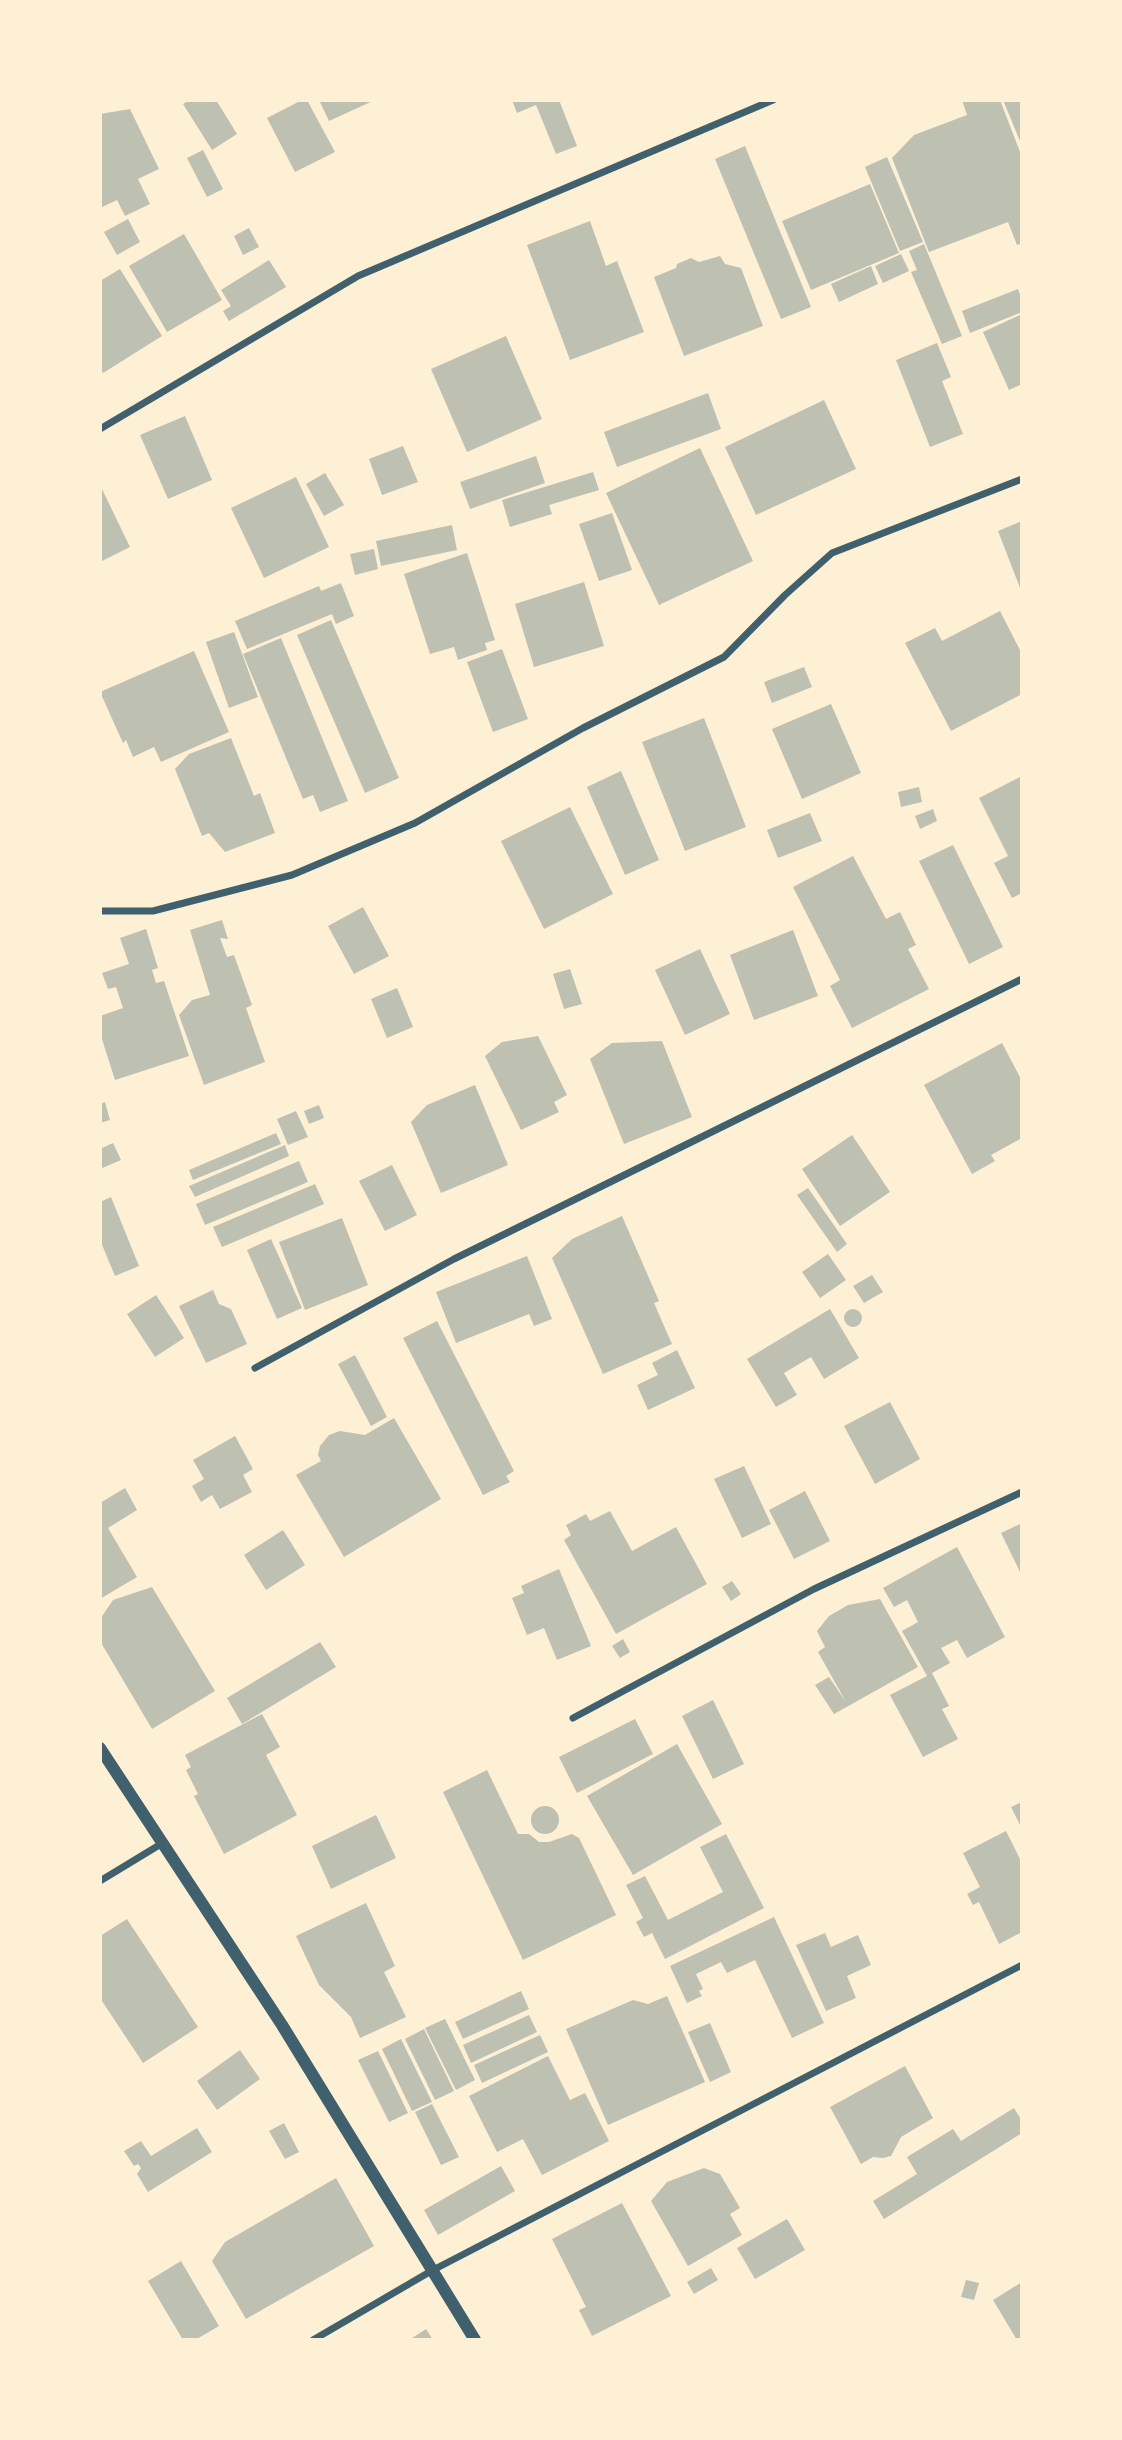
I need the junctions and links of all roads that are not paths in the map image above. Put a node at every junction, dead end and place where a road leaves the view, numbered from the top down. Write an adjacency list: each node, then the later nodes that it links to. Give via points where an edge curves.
1 (773, 100): 2 (street, via 358,276)
2 (100, 429)
3 (1022, 480): 4 (street, via 832,553 724,657 583,728 415,823 292,875 153,911)
4 (100, 911)
5 (1022, 979): 6 (street, via 454,1259)
6 (254, 1368)
7 (1022, 1492): 8 (street, via 814,1589)
8 (573, 1718)
9 (100, 1748): 10 (street)
10 (161, 1844): 11 (street); 13 (street, via 282,2025)
11 (100, 1881)
12 (1022, 1965): 13 (street)
13 (433, 2270): 14 (street); 15 (street)
14 (313, 2340)
15 (475, 2340)

